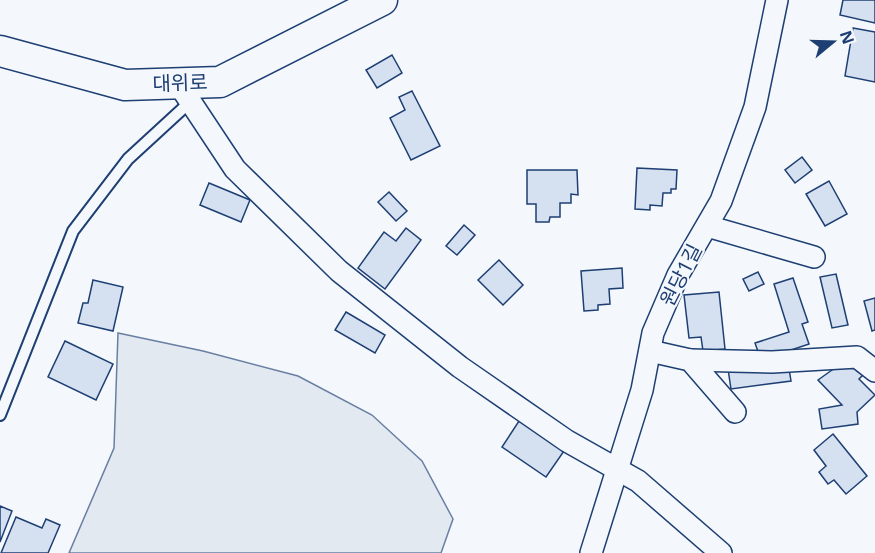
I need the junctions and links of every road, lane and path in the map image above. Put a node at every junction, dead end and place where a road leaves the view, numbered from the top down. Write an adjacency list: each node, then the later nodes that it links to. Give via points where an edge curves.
1 (382, 0): 4 (street, 대위로, via 220,82)
2 (777, 0): 5 (street, 원당1길, via 755,107 721,201)
3 (0, 51): 4 (street, 대위로, via 125,85)
4 (184, 93): 11 (lane, via 74,231); 12 (street, via 235,169 339,271 460,367 567,441)
5 (706, 226): 6 (street); 7 (street, 원당1길, via 678,275 653,333)
6 (814, 257)
7 (650, 351): 8 (street); 12 (street, 원당1길)
8 (690, 360): 9 (street, via 772,362 857,357); 10 (street)
9 (875, 371)
10 (735, 412)
11 (0, 415)
12 (617, 469): 13 (street, 원당1길); 14 (street, via 638,481)
13 (591, 553)
14 (721, 553)

